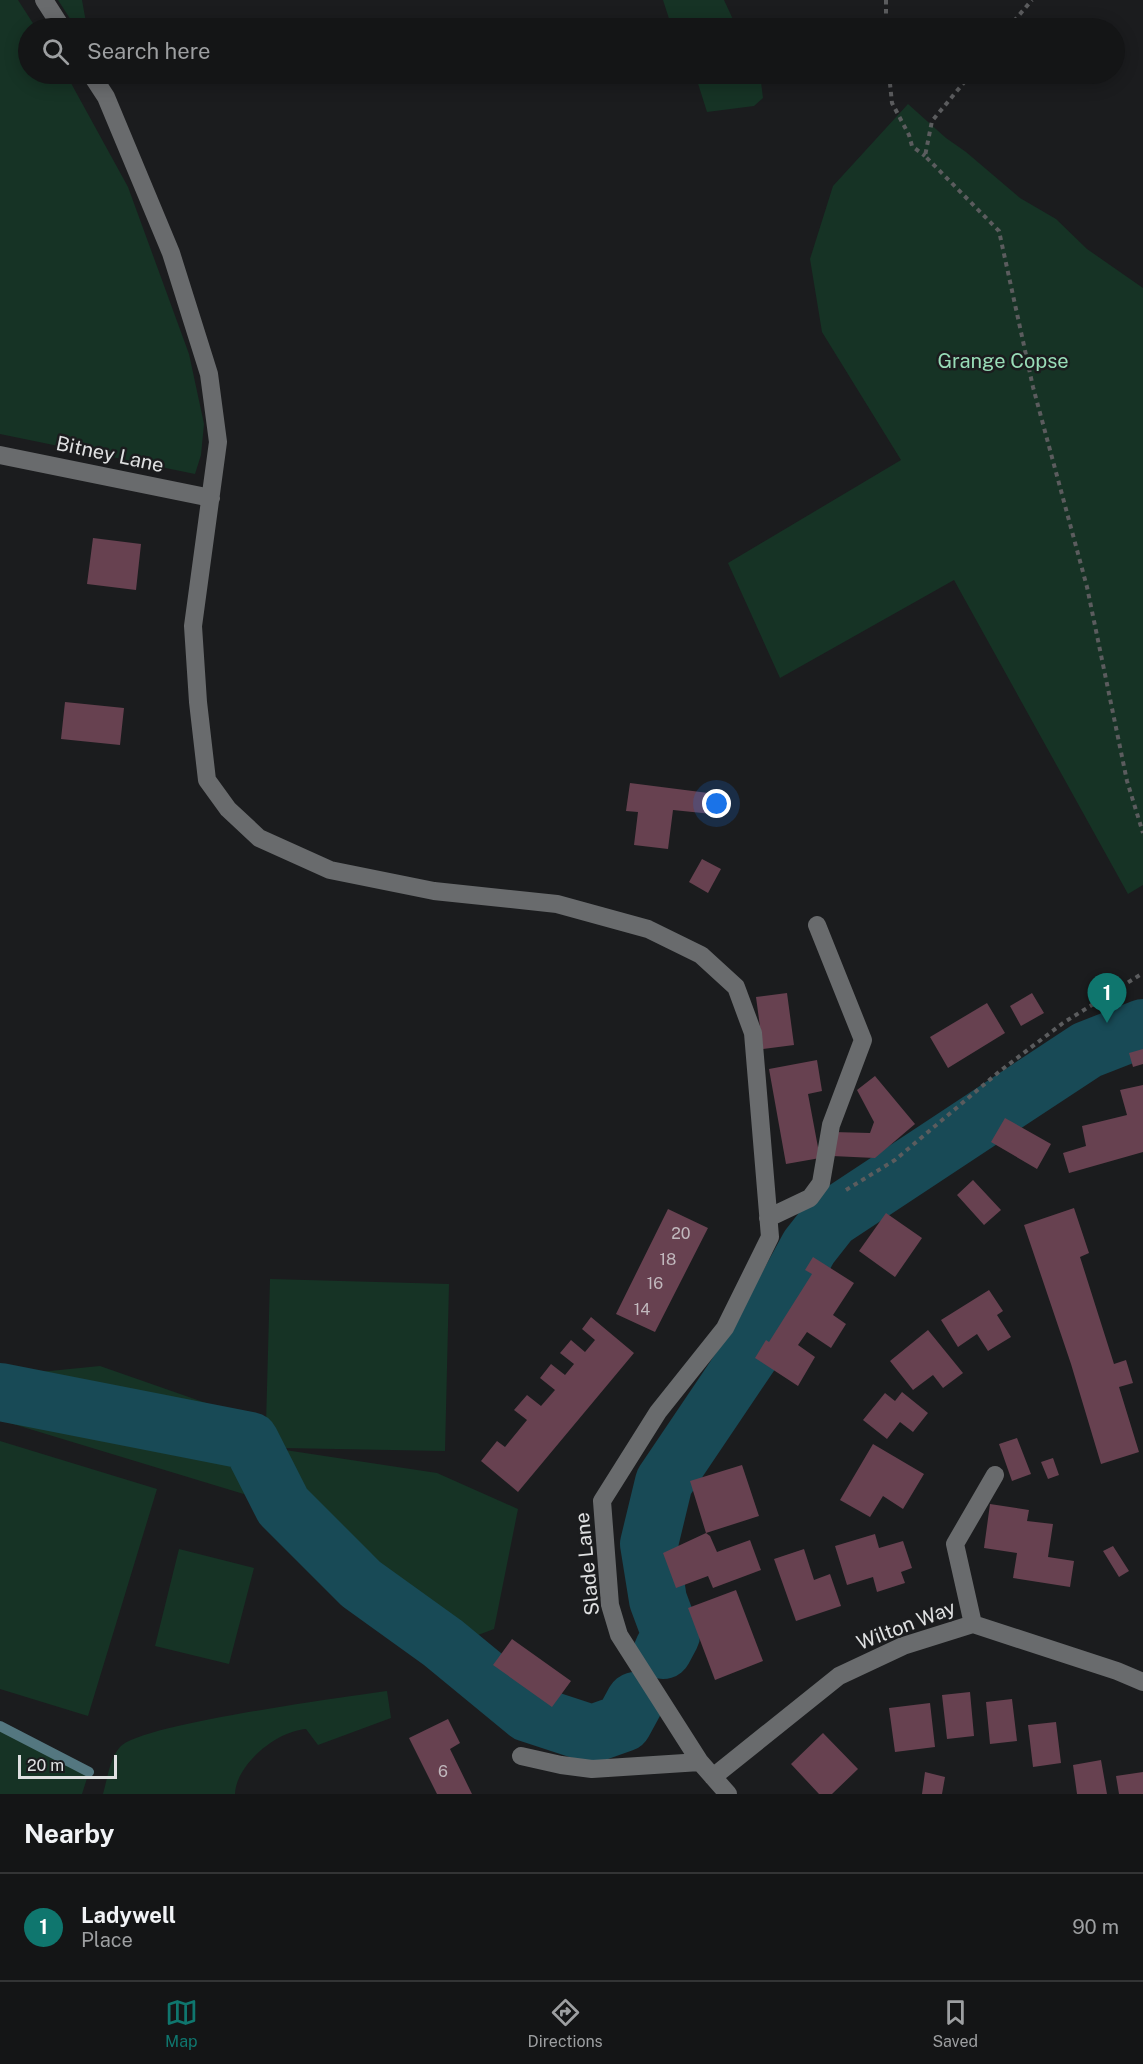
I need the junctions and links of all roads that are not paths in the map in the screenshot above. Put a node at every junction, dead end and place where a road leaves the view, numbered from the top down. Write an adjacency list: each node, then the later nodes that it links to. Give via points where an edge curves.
1 (44, 0): 2 (street)
2 (56, 18)
3 (97, 84): 5 (street, via 106,97 171,253 209,374 218,442)
4 (0, 455): 5 (street, Bitney Lane)
5 (211, 498): 7 (street, via 193,626 207,780 228,809 259,838 330,870 434,891 557,904 648,929 701,955 736,987 753,1033)
6 (817, 925): 7 (street, via 862,1040 831,1125 821,1183 810,1198)
7 (768, 1218): 12 (street, Slade Lane, via 770,1237 725,1328 658,1412 602,1501 610,1605 619,1635)
8 (995, 1475): 9 (street, via 955,1544)
9 (973, 1624): 10 (street, Wilton Way); 13 (street, Wilton Way, via 903,1646 839,1676)
10 (1143, 1682)
11 (521, 1756): 12 (street, via 592,1769)
12 (700, 1762): 13 (street, Slade Lane)
13 (713, 1777): 14 (street, Slade Lane)
14 (728, 1794)

